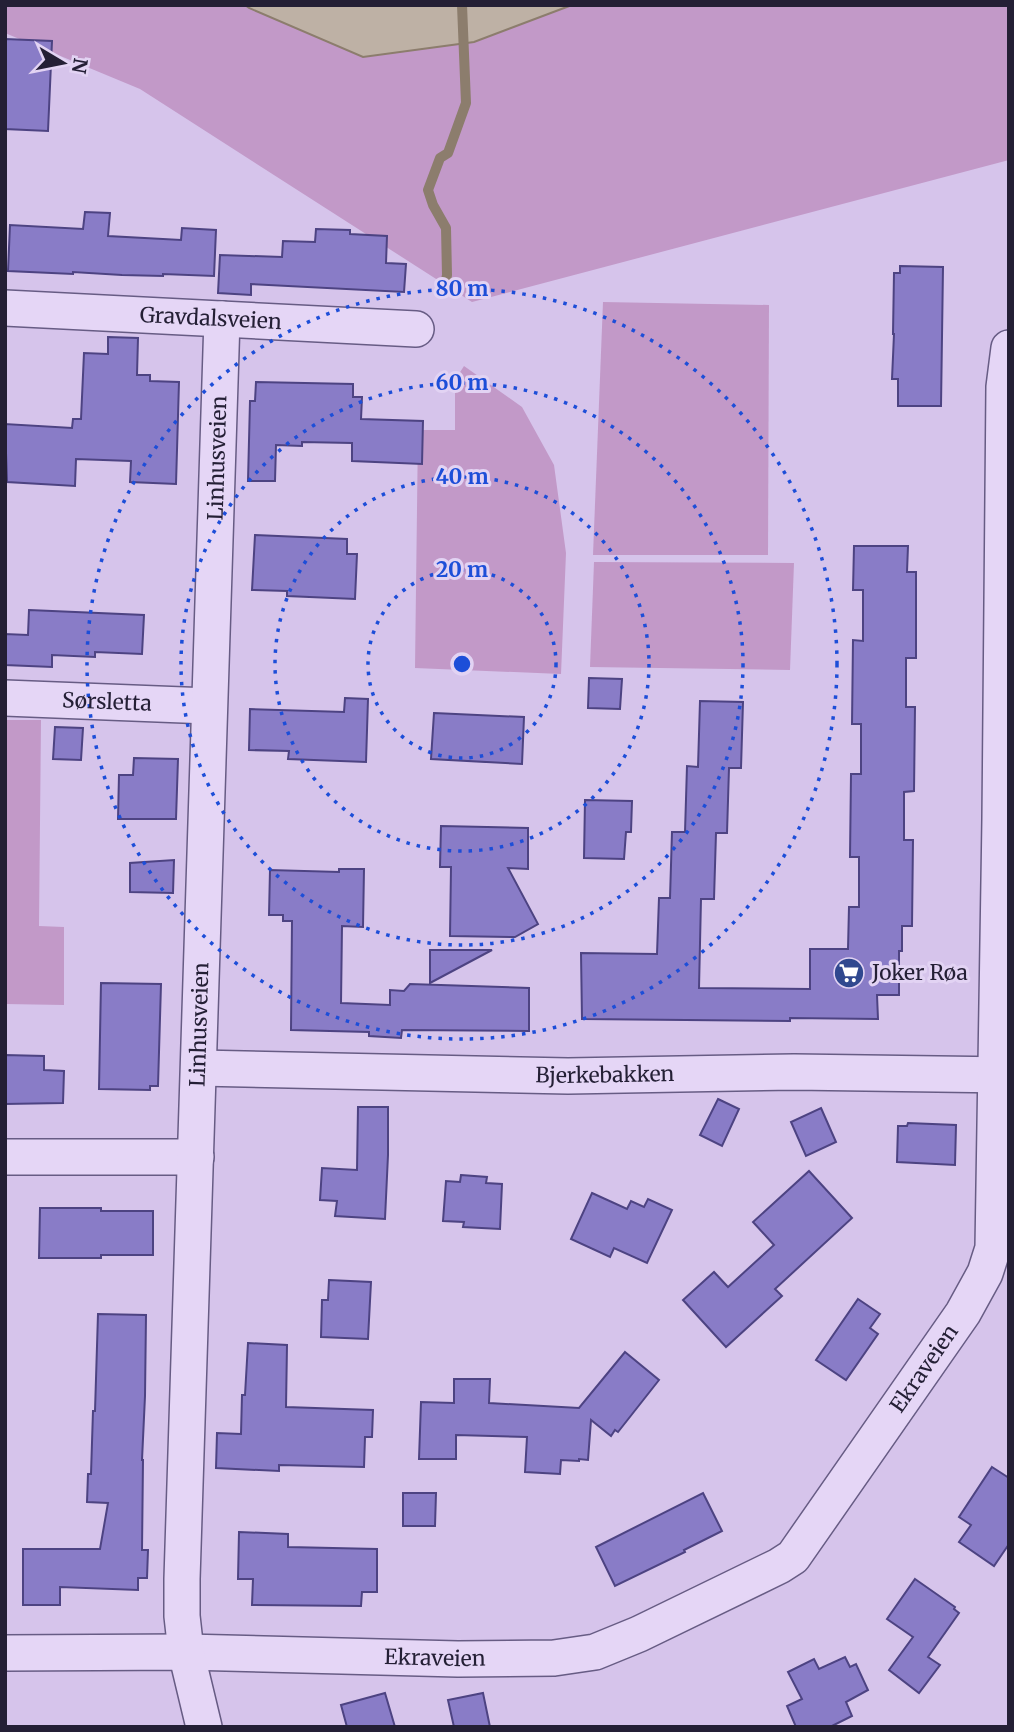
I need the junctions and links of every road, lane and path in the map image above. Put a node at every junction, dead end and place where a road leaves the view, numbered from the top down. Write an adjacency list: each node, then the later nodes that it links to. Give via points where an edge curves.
1 (5, 308): 2 (street, Gravdalsveien)
2 (222, 319): 3 (street, Gravdalsveien); 6 (street, Linhusveien)
3 (416, 329)
4 (1009, 348): 8 (street, Ekraveien, via 1004,387)
5 (5, 698): 6 (street, Sørsletta)
6 (209, 706): 7 (street, Linhusveien)
7 (200, 1068): 8 (street, Bjerkebakken, via 568,1076); 10 (street, Linhusveien)
8 (1003, 1075): 11 (street, Ekraveien, via 995,1233 985,1273 963,1312 786,1562 639,1634 575,1656 458,1659)
9 (5, 1157): 10 (street)
10 (196, 1157): 11 (street, Linhusveien, via 182,1579)
11 (187, 1652): 12 (street, Ekraveien); 13 (street, Linhusveien)
12 (5, 1653)
13 (204, 1727)

